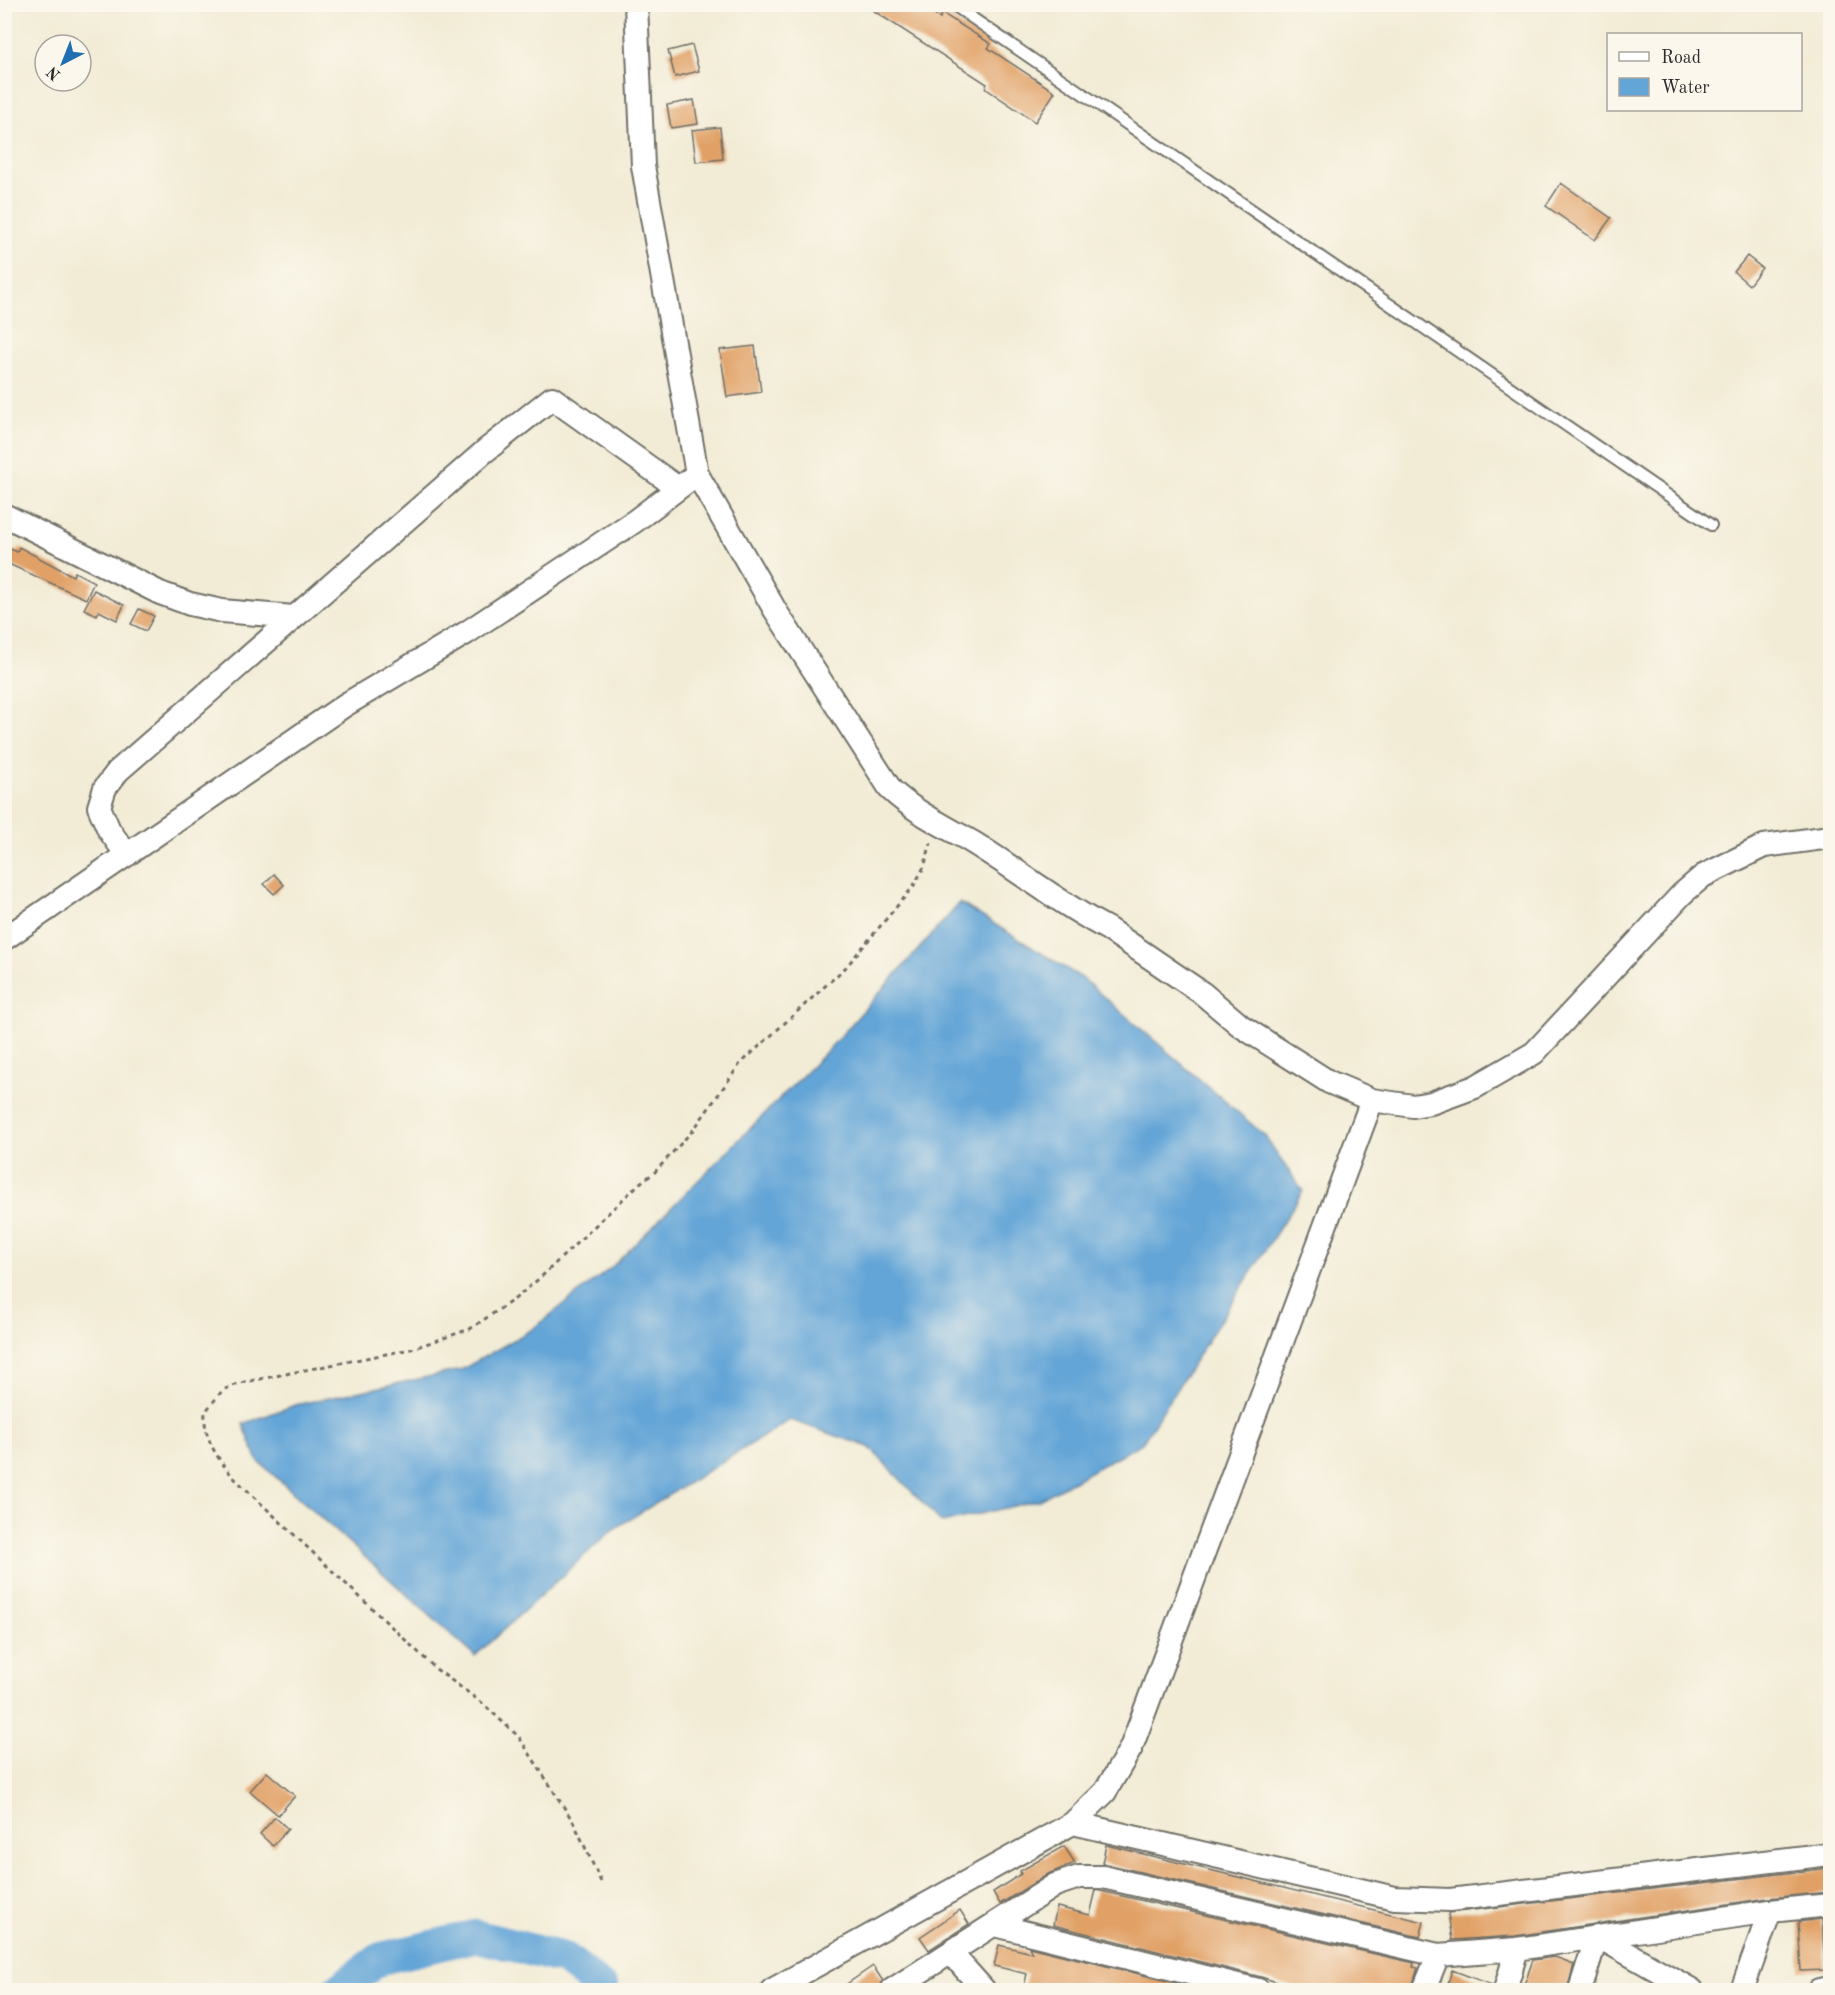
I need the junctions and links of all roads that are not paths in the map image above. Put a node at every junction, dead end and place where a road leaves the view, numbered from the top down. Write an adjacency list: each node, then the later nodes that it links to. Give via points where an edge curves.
1 (636, 4): 3 (street, via 643,165)
2 (952, 4): 6 (lane)
3 (698, 474): 4 (street); 11 (street, via 775,610 891,790 908,806 1108,929 1282,1054 1329,1082)
4 (678, 488): 7 (street, via 552,398); 9 (street, via 466,633 345,705)
5 (4, 515): 7 (street, via 160,593 190,604 222,611)
6 (1711, 525)
7 (294, 616): 9 (street, via 105,788 99,807)
8 (1830, 837): 11 (street, via 1764,846 1703,876 1534,1053 1502,1074 1431,1103 1405,1106)
9 (127, 855): 10 (street)
10 (4, 939)
11 (1372, 1101): 12 (street, via 1131,1748 1105,1792)
12 (1073, 1823): 13 (street, via 1395,1898 1426,1900); 23 (street)
13 (1830, 1854)
14 (1830, 1905): 15 (street)
15 (1770, 1911): 17 (street); 31 (street)
16 (995, 1925): 19 (street); 20 (street, via 1055,1885 1079,1877 1103,1877); 26 (street)
17 (1597, 1936): 18 (street); 21 (street); 29 (street)
18 (1517, 1949): 20 (street); 28 (street)
19 (951, 1953): 24 (street); 25 (street)
20 (1438, 1955): 27 (street)
21 (1661, 1984): 30 (street)
22 (1830, 1988): 32 (street)
23 (772, 1990)
24 (891, 1990)
25 (984, 1990)
26 (1258, 1990)
27 (1424, 1990)
28 (1505, 1990)
29 (1580, 1990)
30 (1692, 1990)
31 (1743, 1990)
32 (1819, 1990)

